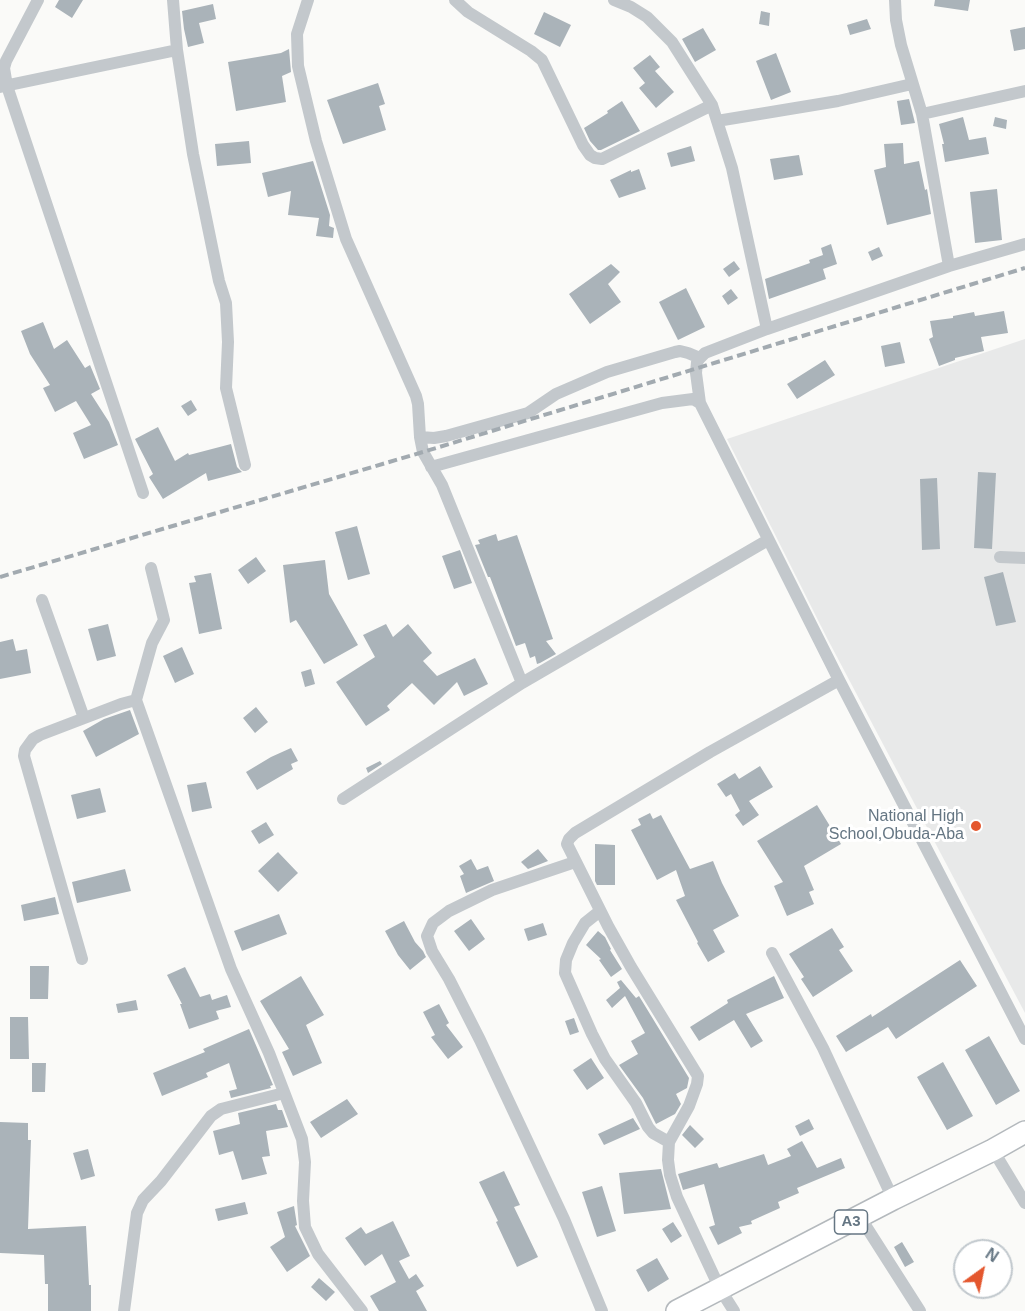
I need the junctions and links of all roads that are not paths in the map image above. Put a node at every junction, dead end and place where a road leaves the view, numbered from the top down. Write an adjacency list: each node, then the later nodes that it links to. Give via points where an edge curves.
1 (38, 0): 9 (street, via 6,61)
2 (172, 0): 7 (street)
3 (308, 0): 19 (street, via 297,34 298,66 316,141 346,239 416,396)
4 (455, 0): 11 (street, via 542,60 583,145 594,158 602,159)
5 (614, 0): 11 (street, via 647,17 672,42)
6 (895, 0): 8 (street, via 901,45)
7 (177, 50): 9 (street); 20 (street, via 193,154 226,303 226,388)
8 (912, 84): 12 (street); 13 (street)
9 (4, 86): 22 (street)
10 (1025, 91): 12 (street)
11 (712, 105): 13 (street)
12 (922, 114): 15 (street)
13 (717, 121): 16 (street, via 732,168)
14 (1025, 244): 15 (street)
15 (949, 266): 16 (street)
16 (767, 329): 17 (street)
17 (700, 358): 18 (street, via 696,373); 19 (street, via 675,352 607,372 556,394 528,413 446,436)
18 (700, 403): 21 (street, via 693,399 662,404); 23 (street)
19 (420, 437): 21 (street)
20 (245, 465)
21 (431, 467): 29 (street, via 442,485)
22 (143, 493)
23 (768, 540): 28 (street); 29 (street)
24 (999, 557): 25 (street)
25 (1025, 558)
26 (151, 568): 30 (street, via 164,620)
27 (42, 600): 31 (street)
28 (839, 680): 33 (street, via 575,833 567,844); 37 (street)
29 (522, 683): 32 (street)
30 (136, 700): 31 (street); 38 (street, via 231,969)
31 (84, 718): 36 (street, via 33,739 24,756)
32 (343, 799)
33 (575, 862): 34 (street); 48 (street, via 492,890 448,911 433,923 428,936 560,1209)
34 (600, 912): 40 (street, via 698,1076 698,1084); 40 (street, via 585,923 573,943 565,973 605,1059 648,1127)
35 (772, 953): 42 (street, via 823,1048)
36 (81, 959)
37 (1025, 1039)
38 (284, 1093): 46 (street, via 221,1109 211,1116 143,1200 137,1213); 47 (street, via 303,1139 305,1227 318,1254)
39 (1025, 1132): 41 (highway, A3)
40 (669, 1142): 45 (street, via 670,1175 677,1197)
41 (993, 1150): 42 (highway, A3); 43 (street)
42 (893, 1199): 44 (highway, A3)
43 (1025, 1203)
44 (860, 1217): 45 (highway, A3); 51 (street)
45 (720, 1289): 49 (highway, A3); 50 (street)
46 (124, 1311)
47 (362, 1311)
48 (602, 1311)
49 (677, 1311)
50 (734, 1311)
51 (920, 1311)

